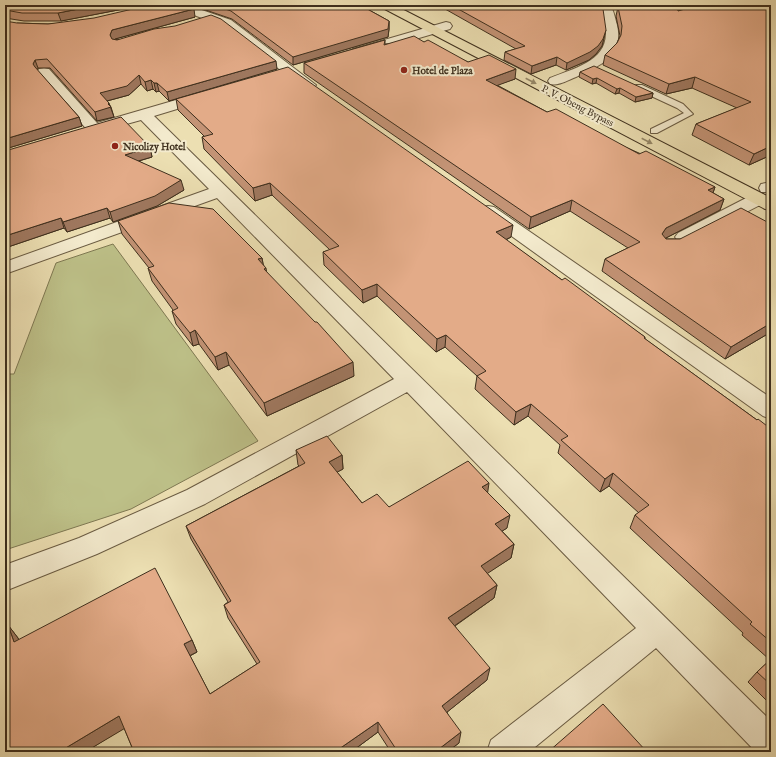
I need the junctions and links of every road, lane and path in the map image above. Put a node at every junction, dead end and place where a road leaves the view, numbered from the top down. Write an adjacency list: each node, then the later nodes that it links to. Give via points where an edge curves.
1 (385, 5): 7 (highway, P. V. Obeng Bypass)
2 (404, 5): 7 (highway, P. V. Obeng Bypass)
3 (604, 5): 10 (street, via 613,35 606,55 595,67)
4 (155, 8): 5 (street, via 179,6)
5 (211, 18): 6 (street); 13 (street, via 227,23)
6 (192, 24)
7 (440, 28): 8 (street); 10 (highway, P. V. Obeng Bypass); 19 (highway, P. V. Obeng Bypass, one-way to 19)
8 (343, 56)
9 (44, 72): 15 (street)
10 (555, 81): 16 (highway, P. V. Obeng Bypass)
11 (633, 84): 16 (lane, via 680,106 689,114)
12 (217, 92): 14 (street)
13 (323, 94)
14 (144, 114): 15 (street); 18 (street)
15 (94, 129): 17 (street)
16 (654, 131): 19 (highway, P. V. Obeng Bypass)
17 (79, 134)
18 (220, 191): 22 (street); 23 (street)
19 (768, 194): 21 (street)
20 (472, 200): 24 (street)
21 (669, 244)
22 (5, 268)
23 (409, 381): 25 (street, via 196,497 88,546); 26 (street)
24 (771, 410)
25 (5, 578)
26 (657, 629): 27 (street); 28 (street)
27 (771, 744)
28 (503, 752)

